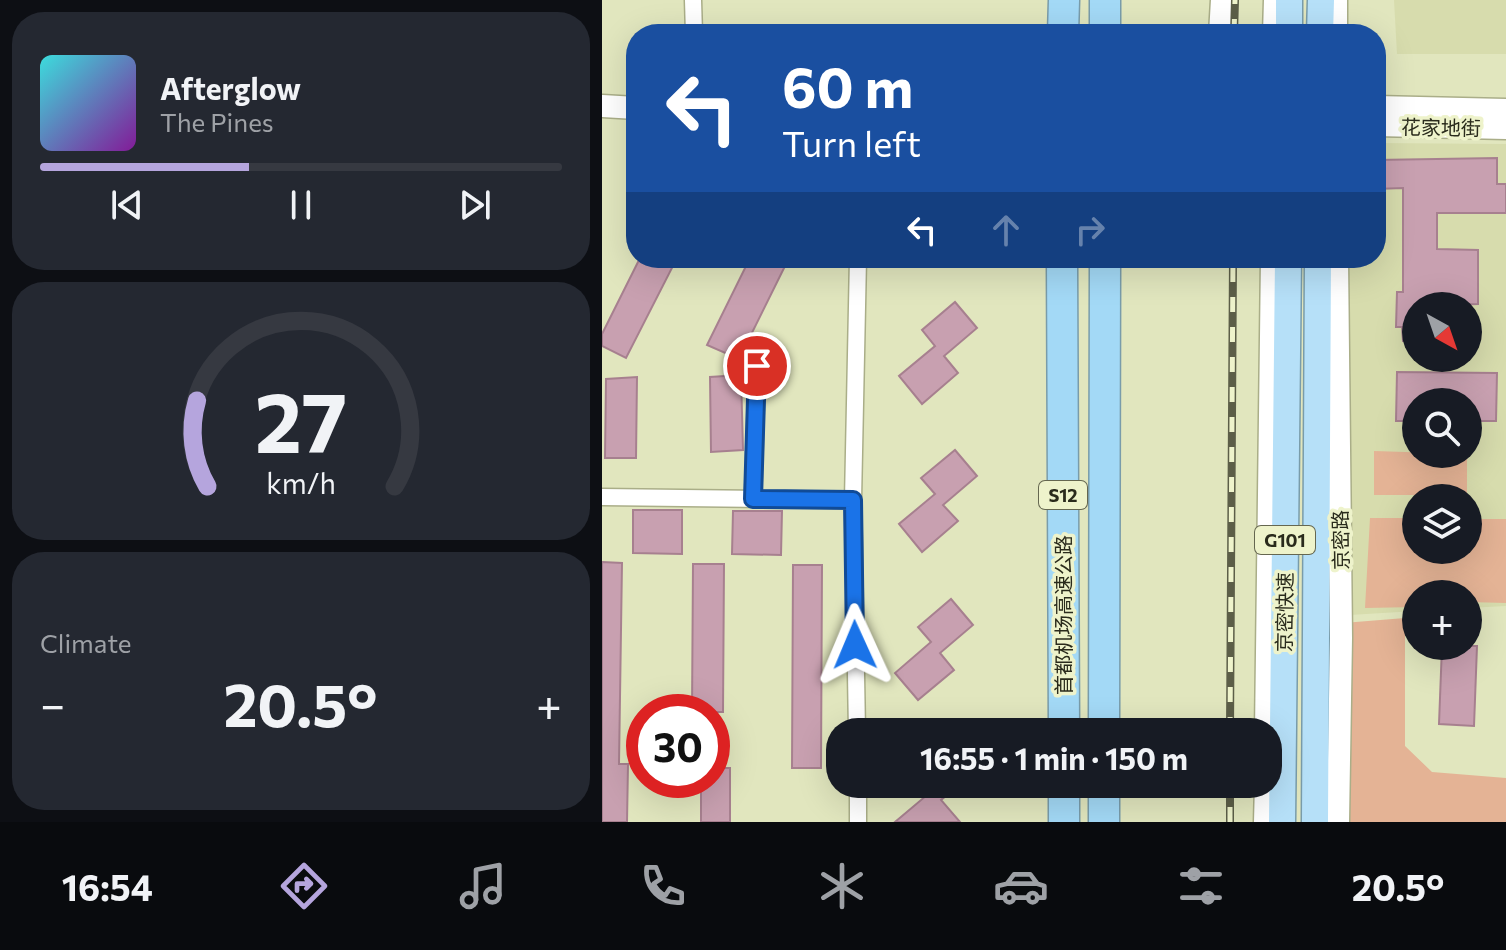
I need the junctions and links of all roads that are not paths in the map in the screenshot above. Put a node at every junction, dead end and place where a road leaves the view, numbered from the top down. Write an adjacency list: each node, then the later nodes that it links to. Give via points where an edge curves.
1 (693, 0): 9 (street)
2 (1064, 0): 10 (highway)
3 (1105, 0): 11 (highway)
4 (1222, 0): 12 (main road)
5 (1275, 0): 13 (main road)
6 (1289, 0): 14 (highway)
7 (1321, 0): 15 (highway)
8 (1336, 0): 16 (main road)
9 (694, 24)
10 (1063, 24)
11 (1105, 24)
12 (1221, 24)
13 (1274, 24)
14 (1289, 24)
15 (1320, 24)
16 (1336, 24)
17 (602, 106): 18 (main road)
18 (626, 107)
19 (1386, 107): 20 (main road, 花家地街)
20 (1506, 110)
21 (1386, 125): 22 (main road, 花家地街)
22 (1506, 128)
23 (858, 268): 33 (street)
24 (1062, 268): 35 (highway, 首都机场高速公路 / S12)
25 (1105, 268): 36 (highway, 首都机场高速公路 / S12)
26 (1272, 268): 37 (main road, G101)
27 (1288, 268): 46 (highway, 京密快速 / G101)
28 (1318, 268): 47 (highway, 京密快速 / G101)
29 (1337, 268): 48 (main road, 京密路 / G101)
30 (757, 366): 32 (street)
31 (602, 497): 32 (street)
32 (753, 499): 33 (street)
33 (853, 500): 34 (street)
34 (857, 718)
35 (1064, 718)
36 (1104, 718)
37 (1266, 718)
38 (858, 798): 42 (street)
39 (1064, 798): 43 (highway)
40 (1104, 798): 44 (highway)
41 (1266, 798): 45 (main road)
42 (858, 822)
43 (1064, 822)
44 (1104, 822)
45 (1265, 822)
46 (1282, 822)
47 (1315, 822)
48 (1338, 822)

